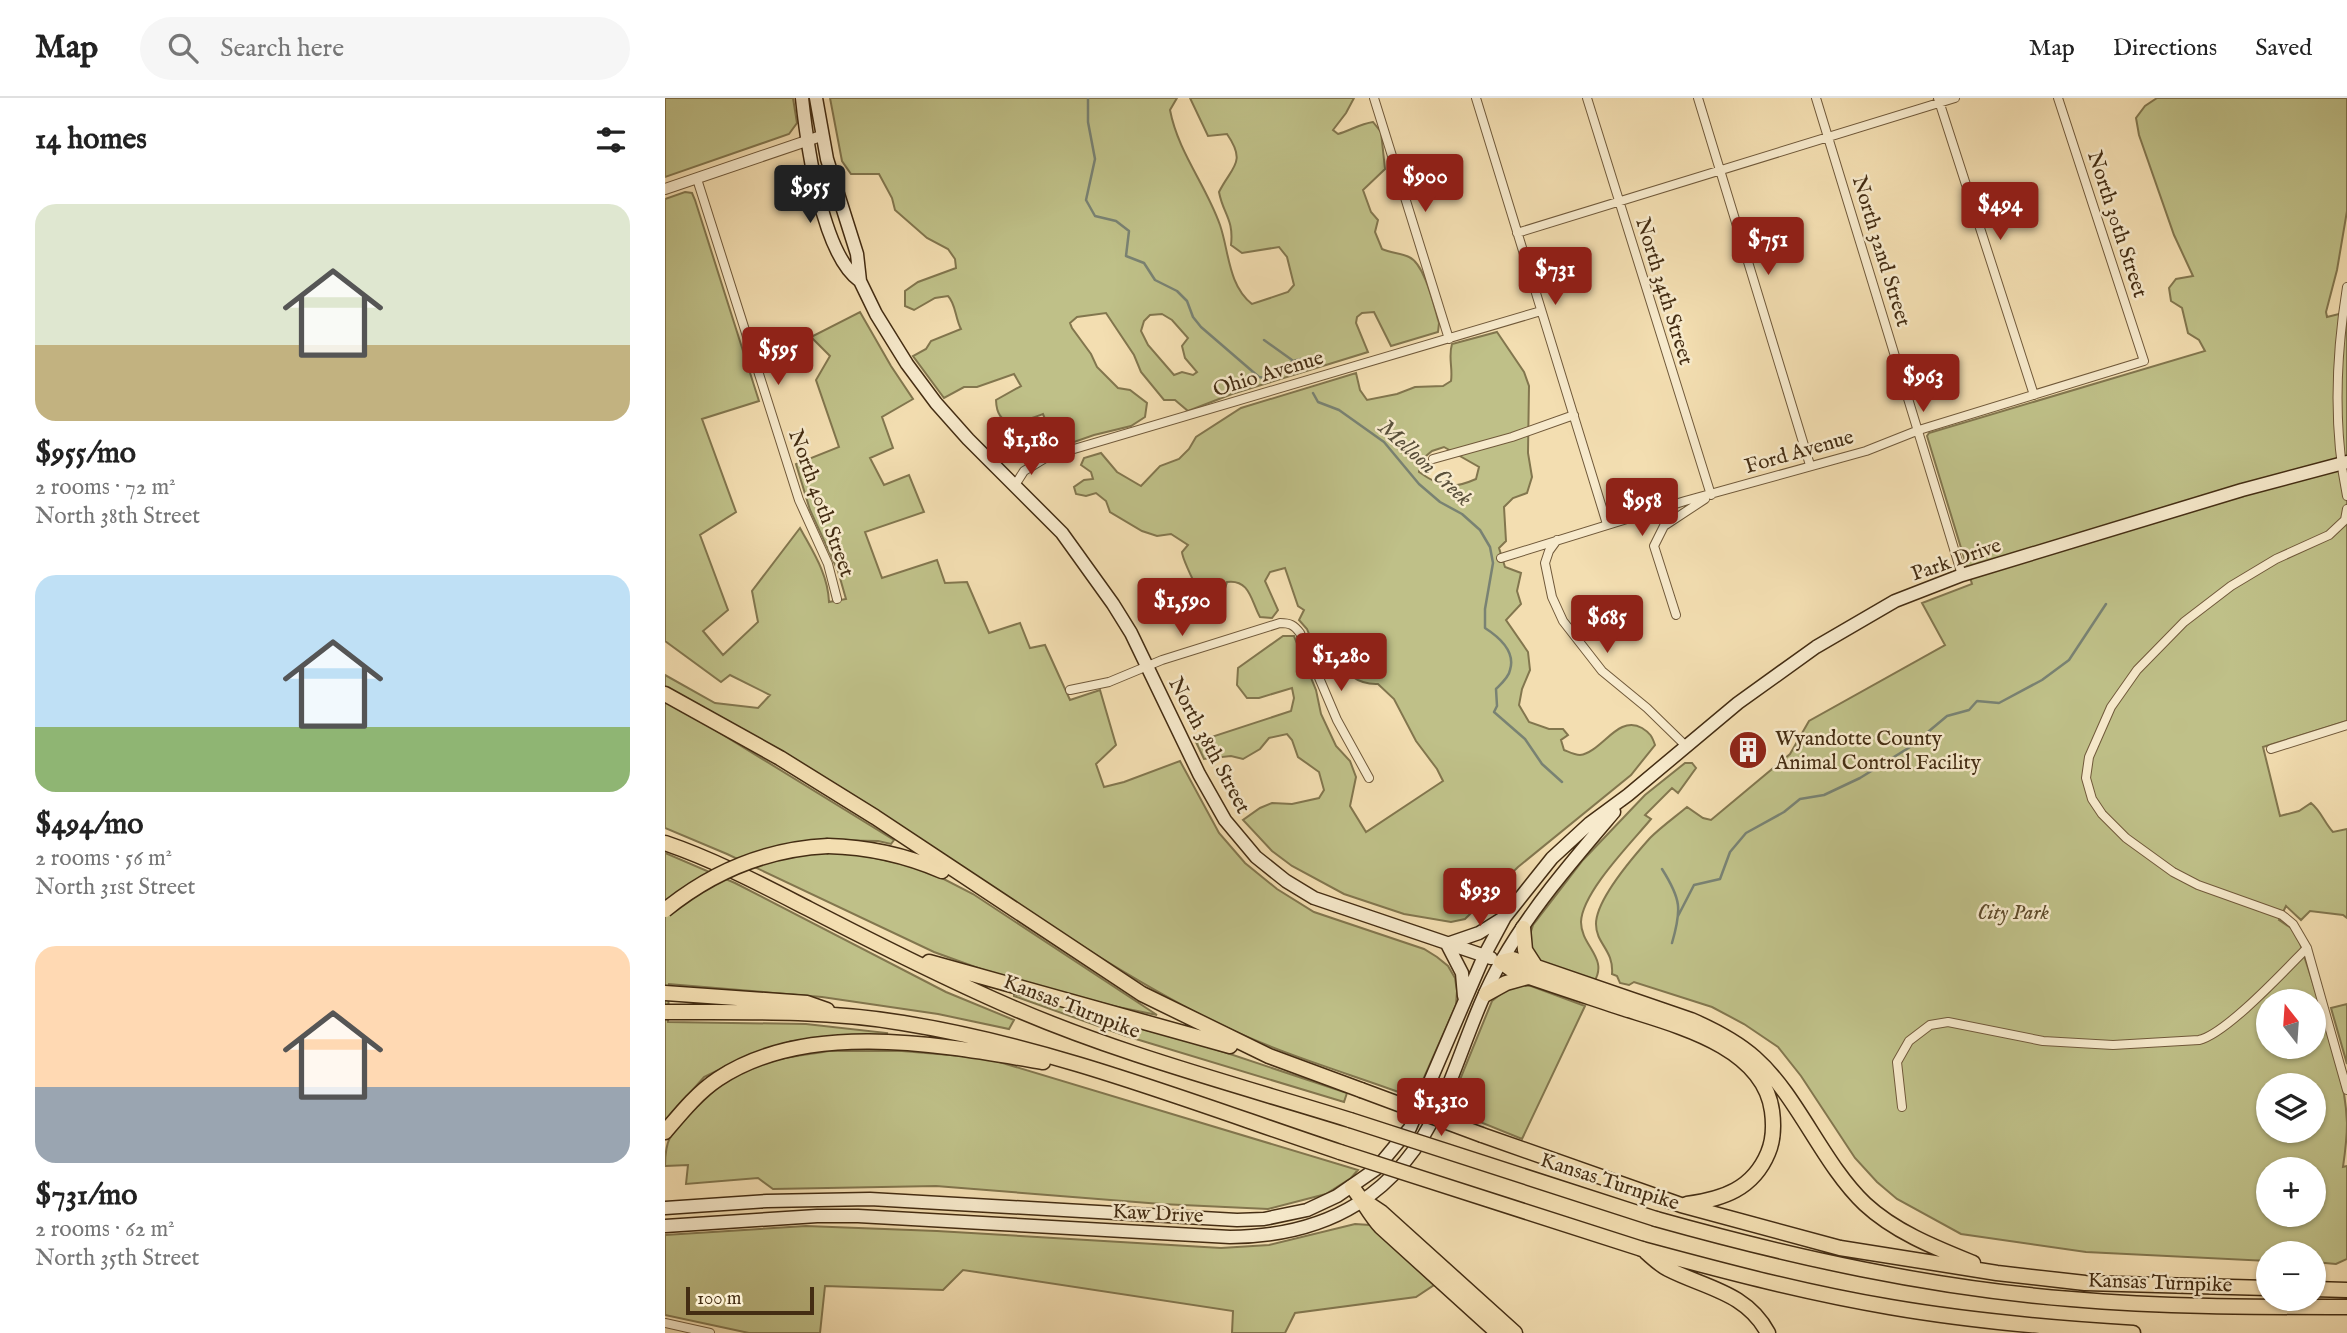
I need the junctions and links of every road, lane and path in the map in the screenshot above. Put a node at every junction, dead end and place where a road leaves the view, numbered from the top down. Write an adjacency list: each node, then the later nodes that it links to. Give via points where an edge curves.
1 (801, 98): 13 (main road, North 38th Street)
2 (816, 98): 11 (main road, North 38th Street)
3 (1374, 98): 22 (street)
4 (1475, 98): 18 (street)
5 (1587, 98): 17 (street, North 34th Street)
6 (1697, 98): 14 (street)
7 (1816, 98): 12 (street, North 32nd Street)
8 (1955, 98): 10 (street)
9 (2058, 98): 23 (street, North 30th Street)
10 (1939, 100): 12 (street); 24 (street)
11 (821, 136): 13 (street); 19 (main road, North 38th Street, via 857,254)
12 (1828, 137): 14 (street); 26 (street, North 32nd Street)
13 (806, 141): 15 (street); 19 (main road, North 38th Street, via 834,243 842,263)
14 (1720, 171): 17 (street); 29 (street)
15 (697, 179): 16 (street); 38 (street, North 40th Street, via 799,500 828,564)
16 (665, 189)
17 (1619, 201): 18 (street); 31 (street, North 34th Street)
18 (1517, 233): 21 (street)
19 (860, 281): 30 (main road, North 38th Street, via 894,343 936,402)
20 (2347, 287): 28 (street, via 2339,356)
21 (1541, 311): 22 (street, Ohio Avenue); 25 (street)
22 (1449, 339): 30 (street, Ohio Avenue, via 1047,457 1024,471)
23 (2144, 361): 24 (street, Ford Avenue)
24 (2034, 395): 26 (street, Ford Avenue)
25 (1574, 415): 27 (street); 34 (street)
26 (1919, 430): 29 (street, Ford Avenue, via 1866,451); 37 (street, North 32nd Street)
27 (1433, 459)
28 (2345, 462): 32 (street); 37 (main road, Park Drive)
29 (1810, 465): 31 (street, Ford Avenue)
30 (1016, 485): 40 (main road, North 38th Street, via 1062,533 1100,585)
31 (1711, 495): 34 (street, Ford Avenue); 39 (street, via 1664,526 1654,546)
32 (2347, 496)
33 (2347, 509): 54 (street, via 2339,528 2231,586 2184,622 2146,661 2111,707 2089,757 2086,778 2102,814 2126,838 2198,885 2282,915)
34 (1607, 524): 35 (street, Ford Avenue)
35 (1557, 540): 36 (street, Ford Avenue); 44 (street, via 1545,563 1563,621 1602,671)
36 (1501, 558)
37 (1962, 575): 44 (main road, Park Drive, via 1895,601 1815,647)
38 (837, 599)
39 (1676, 615)
40 (1148, 667): 41 (street); 46 (street, via 1280,623 1293,625); 53 (main road, North 38th Street, via 1225,820 1256,857 1314,898)
41 (1070, 690)
42 (665, 694): 49 (highway, via 780,758)
43 (2347, 725): 45 (street)
44 (1687, 747): 47 (main road, Park Drive)
45 (2271, 749)
46 (1369, 778)
47 (1628, 795): 51 (main road, Park Drive, via 1559,851); 52 (main road, Park Drive)
48 (665, 843): 55 (highway, Kansas Turnpike, via 762,885)
49 (976, 886): 50 (highway, bridge, via 884,851 799,848 750,860 702,883); 65 (highway, via 1142,994)
50 (665, 910)
51 (1506, 916): 53 (main road, via 1479,933); 56 (main road, Park Drive)
52 (1523, 928): 57 (main road, Park Drive); 58 (highway)
53 (1447, 944): 56 (main road, North 38th Street); 61 (main road, via 1462,973)
54 (2307, 948): 67 (street); 68 (street, via 2224,1026 2199,1040 2113,1045 2055,1042 1948,1022 1930,1025 1909,1041 1897,1062)
55 (891, 950): 65 (highway); 81 (highway, Kansas Turnpike, bridge, via 1007,1006 1076,1033 1743,1244 1978,1289 2137,1304)
56 (1484, 956): 57 (main road, North 38th Street); 61 (main road, Kaw Drive)
57 (1501, 962): 58 (highway, via 1513,959); 60 (main road, Kaw Drive)
58 (1532, 972): 60 (highway); 62 (highway)
59 (665, 993): 64 (highway, via 807,1003)
60 (1486, 994): 71 (main road, Kaw Drive, via 1424,1135 1397,1171)
61 (1464, 1001): 70 (main road, Kaw Drive, via 1410,1128 1376,1169)
62 (1631, 1006): 72 (highway, via 1730,1052 1748,1065 1771,1102 1772,1145 1754,1177 1721,1198); 77 (highway, via 1691,1020 1719,1032 1756,1058 1865,1204 1899,1230)
63 (665, 1012): 64 (highway)
64 (845, 1015): 66 (highway, via 961,1033)
65 (1269, 1056): 72 (highway, bridge)
66 (1099, 1072): 69 (highway, via 911,1044 782,1050 717,1079); 76 (highway, bridge)
67 (2347, 1090)
68 (1902, 1107)
69 (665, 1132)
70 (1352, 1187): 71 (highway); 73 (main road, Kaw Drive, via 1290,1214 1237,1220 870,1199)
71 (1363, 1200): 74 (highway, via 1369,1214); 75 (main road, Kaw Drive, via 1312,1226 1262,1236 857,1216)
72 (1681, 1205): 77 (highway, via 1840,1248)
73 (665, 1208)
74 (1384, 1222): 84 (highway); 85 (highway)
75 (665, 1226)
76 (1642, 1249): 86 (highway, via 1666,1268 1742,1303); 87 (highway, via 1890,1307)
77 (1997, 1273): 78 (highway, via 2085,1283)
78 (2256, 1288)
79 (2326, 1289): 80 (highway)
80 (2347, 1290)
81 (2347, 1307)
82 (665, 1323): 83 (street)
83 (710, 1333)
84 (1498, 1333)
85 (1515, 1333)
86 (1768, 1333)
87 (2133, 1333)

